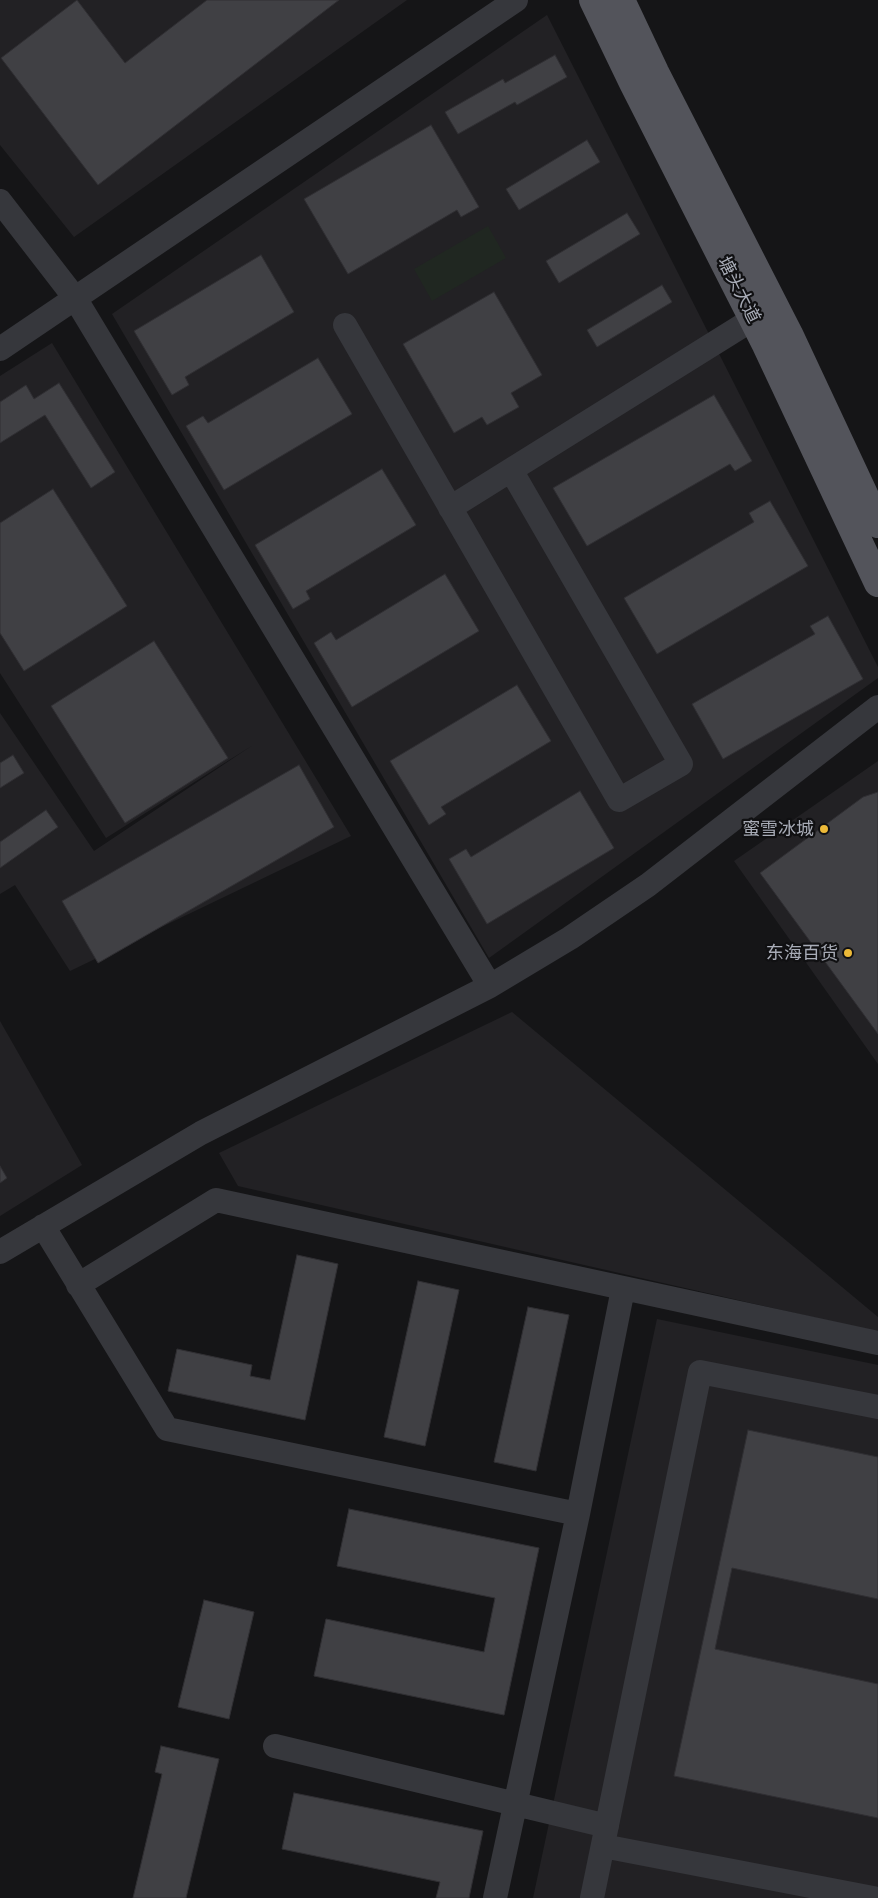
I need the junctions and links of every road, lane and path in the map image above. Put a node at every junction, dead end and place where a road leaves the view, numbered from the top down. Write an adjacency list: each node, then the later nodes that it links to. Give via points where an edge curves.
1 (516, 0): 5 (street)
2 (593, 0): 6 (main road, 塘头大道, via 633,83)
3 (621, 0): 6 (main road, 塘头大道)
4 (0, 201): 5 (street)
5 (75, 298): 8 (street); 14 (street)
6 (764, 313): 9 (street); 11 (main road, 塘头大道); 12 (main road, 塘头大道)
7 (345, 325): 10 (street)
8 (0, 349)
9 (511, 470): 10 (street); 10 (street, via 681,764 619,800)
10 (450, 508)
11 (878, 524)
12 (878, 583)
13 (878, 708): 14 (street, via 648,885 570,938)
14 (490, 986): 15 (street, via 201,1133)
15 (43, 1226): 16 (street); 17 (street)
16 (0, 1252)
17 (78, 1285): 18 (street, via 216,1200); 21 (street, via 167,1429)
18 (623, 1289): 19 (street); 21 (street)
19 (878, 1343)
20 (878, 1407): 24 (street, via 700,1372)
21 (578, 1514): 23 (street)
22 (275, 1746): 23 (street)
23 (516, 1804): 24 (street); 25 (street)
24 (605, 1836): 26 (street); 27 (street)
25 (495, 1898)
26 (592, 1898)
27 (872, 1898)

